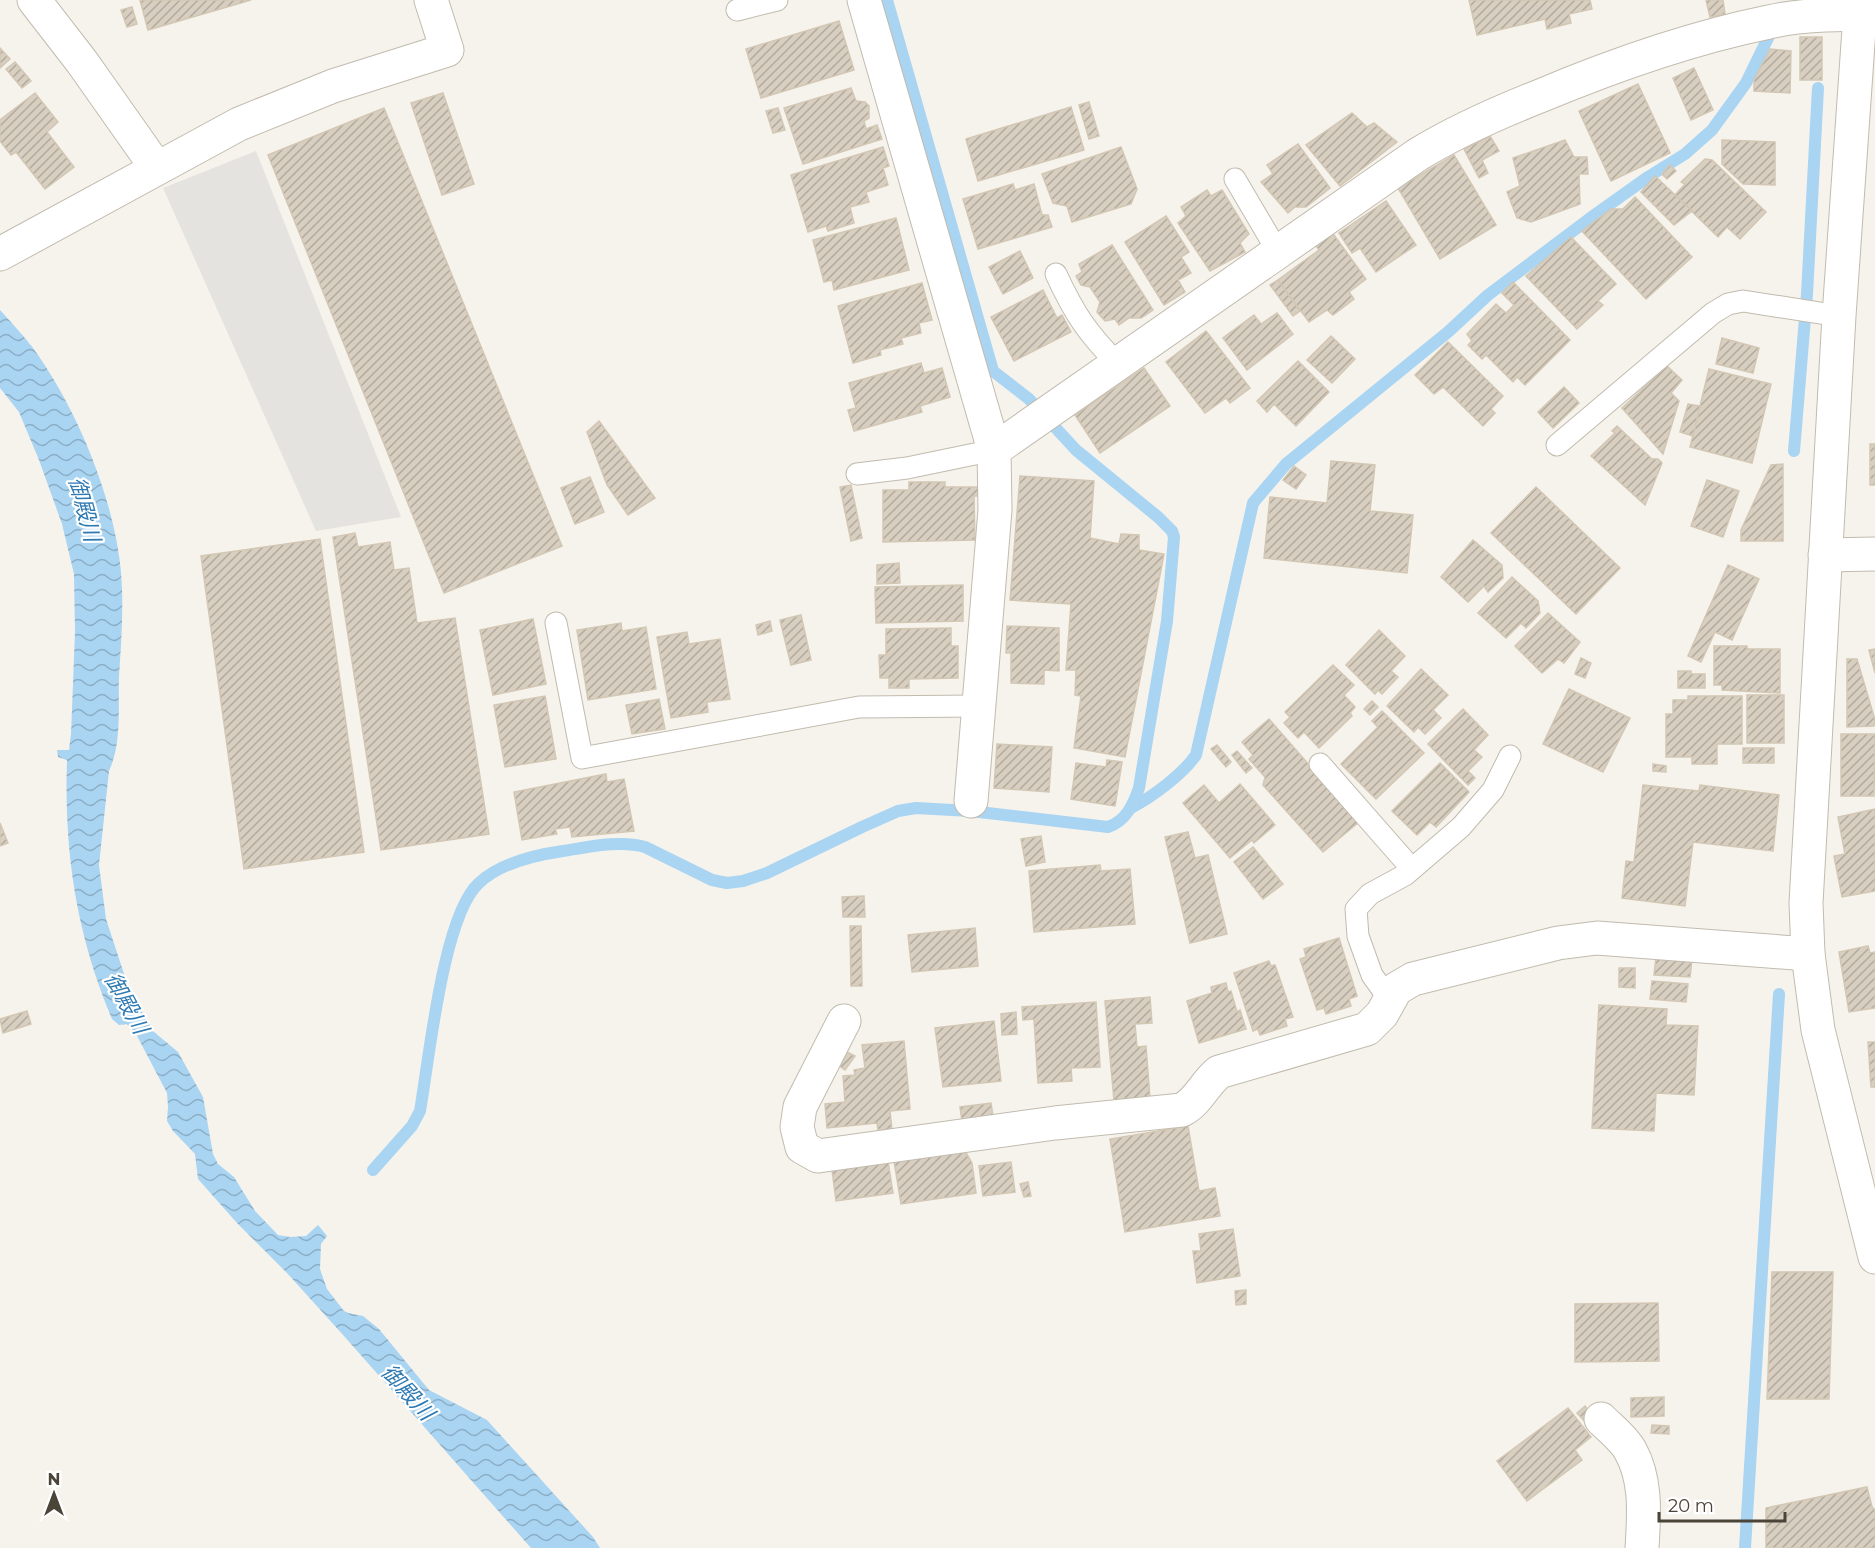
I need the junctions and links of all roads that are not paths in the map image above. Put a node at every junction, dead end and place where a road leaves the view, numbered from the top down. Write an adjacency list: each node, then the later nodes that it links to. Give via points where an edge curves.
1 (34, 0): 7 (street)
2 (431, 0): 7 (street, via 447,50 323,90 239,124)
3 (777, 0): 6 (lane)
4 (864, 0): 15 (street)
5 (1860, 7): 9 (street, via 1770,21 1686,43 1580,79 1449,135); 12 (street)
6 (737, 10)
7 (156, 167): 10 (street)
8 (1235, 178): 9 (lane)
9 (1278, 252): 13 (street)
10 (0, 254)
11 (1056, 273): 13 (lane, via 1092,338)
12 (1827, 314): 14 (lane, via 1743,302 1728,304); 18 (street)
13 (1118, 364): 15 (street)
14 (1557, 445)
15 (994, 450): 16 (lane); 20 (street, via 995,510)
16 (856, 474)
17 (1875, 554): 18 (street)
18 (1825, 555): 25 (street, via 1806,903)
19 (556, 623): 20 (lane, via 582,758 859,707)
20 (979, 706): 23 (street)
21 (1510, 756): 24 (lane, via 1493,790 1461,827)
22 (1320, 764): 24 (lane)
23 (971, 801)
24 (1412, 868): 26 (lane, via 1370,894 1356,909 1358,936 1372,975)
25 (1808, 954): 26 (street, via 1598,938 1558,943 1413,979 1396,989); 28 (street, via 1818,1030)
26 (1389, 999): 27 (street, via 1382,1014 1367,1029 1219,1072 1208,1080 1193,1105 1182,1110 818,1156 802,1147 797,1127 800,1107)
27 (844, 1022)
28 (1875, 1257)
29 (1602, 1419): 30 (street, via 1630,1449 1641,1476)
30 (1642, 1548)

